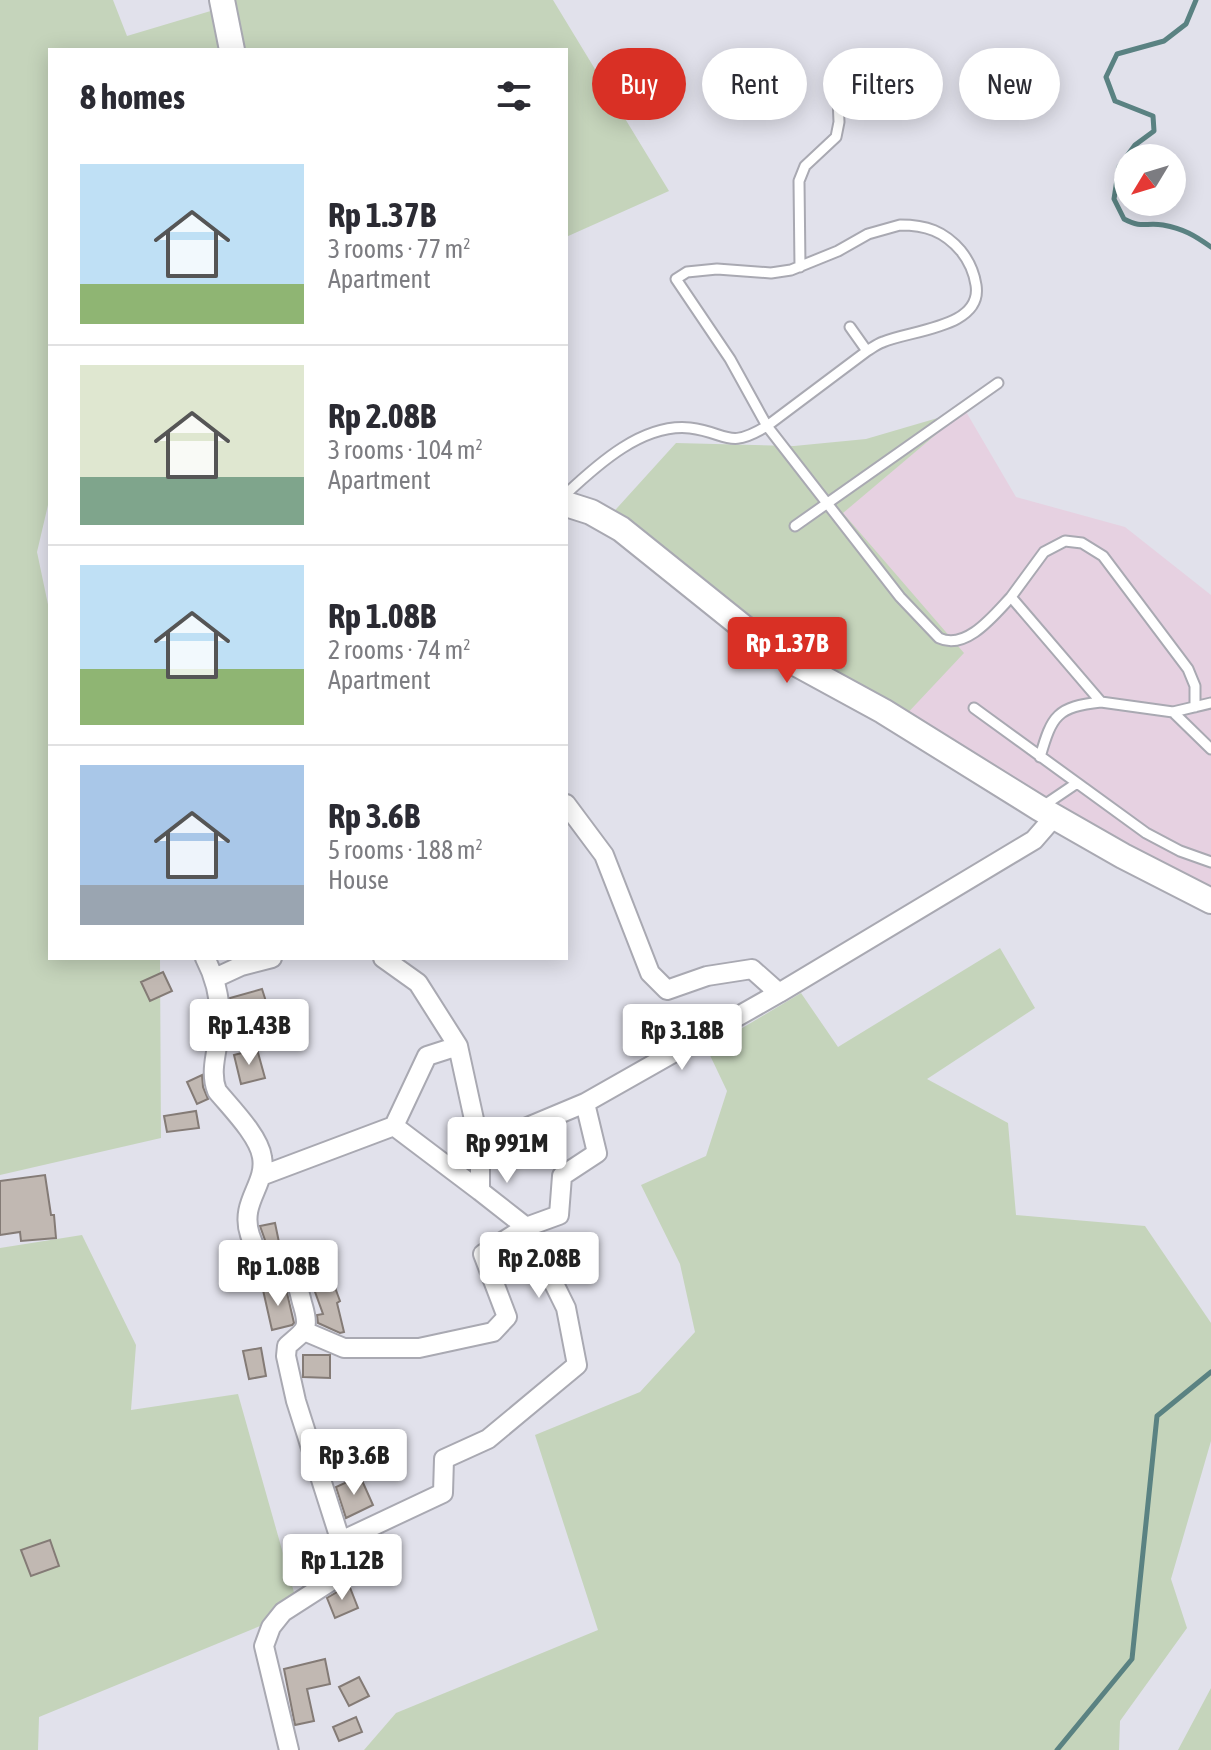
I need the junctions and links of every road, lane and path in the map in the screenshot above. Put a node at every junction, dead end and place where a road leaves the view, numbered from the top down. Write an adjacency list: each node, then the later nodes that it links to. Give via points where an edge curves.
1 (222, 0): 2 (street)
2 (232, 48)
3 (839, 120): 4 (lane, via 836,137 805,166 799,181)
4 (800, 267): 6 (lane, via 868,234 900,225 936,229 967,258 977,291 968,311); 8 (lane, via 771,273 717,269 687,272 676,279)
5 (850, 327): 6 (lane)
6 (867, 351): 8 (lane)
7 (998, 383): 11 (lane)
8 (767, 426): 9 (lane, via 732,440 691,428 666,428 628,444); 11 (lane)
9 (568, 492)
10 (568, 505): 23 (street, via 621,529 795,663)
11 (828, 505): 12 (lane); 13 (lane, via 939,638 962,639 986,624)
12 (795, 526)
13 (1011, 597): 14 (lane); 16 (lane, via 1044,552 1065,541 1082,543 1103,556 1188,669)
14 (1101, 702): 18 (lane); 20 (lane, via 1063,710 1048,728)
15 (1211, 703): 16 (lane)
16 (1195, 707): 18 (lane)
17 (974, 708): 20 (lane)
18 (1173, 712): 19 (lane)
19 (1211, 749)
20 (1040, 757): 21 (lane)
21 (1077, 783): 23 (lane); 24 (lane, via 1146,833)
22 (568, 807): 30 (street, via 604,855 650,973 667,990 752,969)
23 (1047, 812): 25 (street); 30 (street, via 1034,840)
24 (1211, 862)
25 (1211, 901)
26 (206, 960): 29 (street)
27 (264, 960): 29 (street)
28 (386, 960): 31 (street, via 418,983)
29 (215, 978): 35 (street, via 220,1025 214,1083 259,1147)
30 (779, 993): 32 (street)
31 (458, 1046): 33 (street, via 427,1056); 34 (street)
32 (585, 1103): 34 (street); 37 (street, via 597,1153 562,1176 559,1215)
33 (394, 1126): 35 (street); 36 (street)
34 (480, 1147): 36 (street)
35 (261, 1176): 38 (street, via 249,1203 249,1233 259,1255 298,1287 308,1322)
36 (480, 1191): 37 (street)
37 (526, 1227): 38 (street, via 483,1254 507,1317 493,1332 419,1348 344,1348); 39 (street, via 566,1308 577,1365 488,1439 444,1459 443,1493)
38 (304, 1331): 39 (street, via 287,1346 286,1356)
39 (341, 1541): 40 (street, via 347,1561 339,1576 283,1612 264,1646)
40 (289, 1750)

